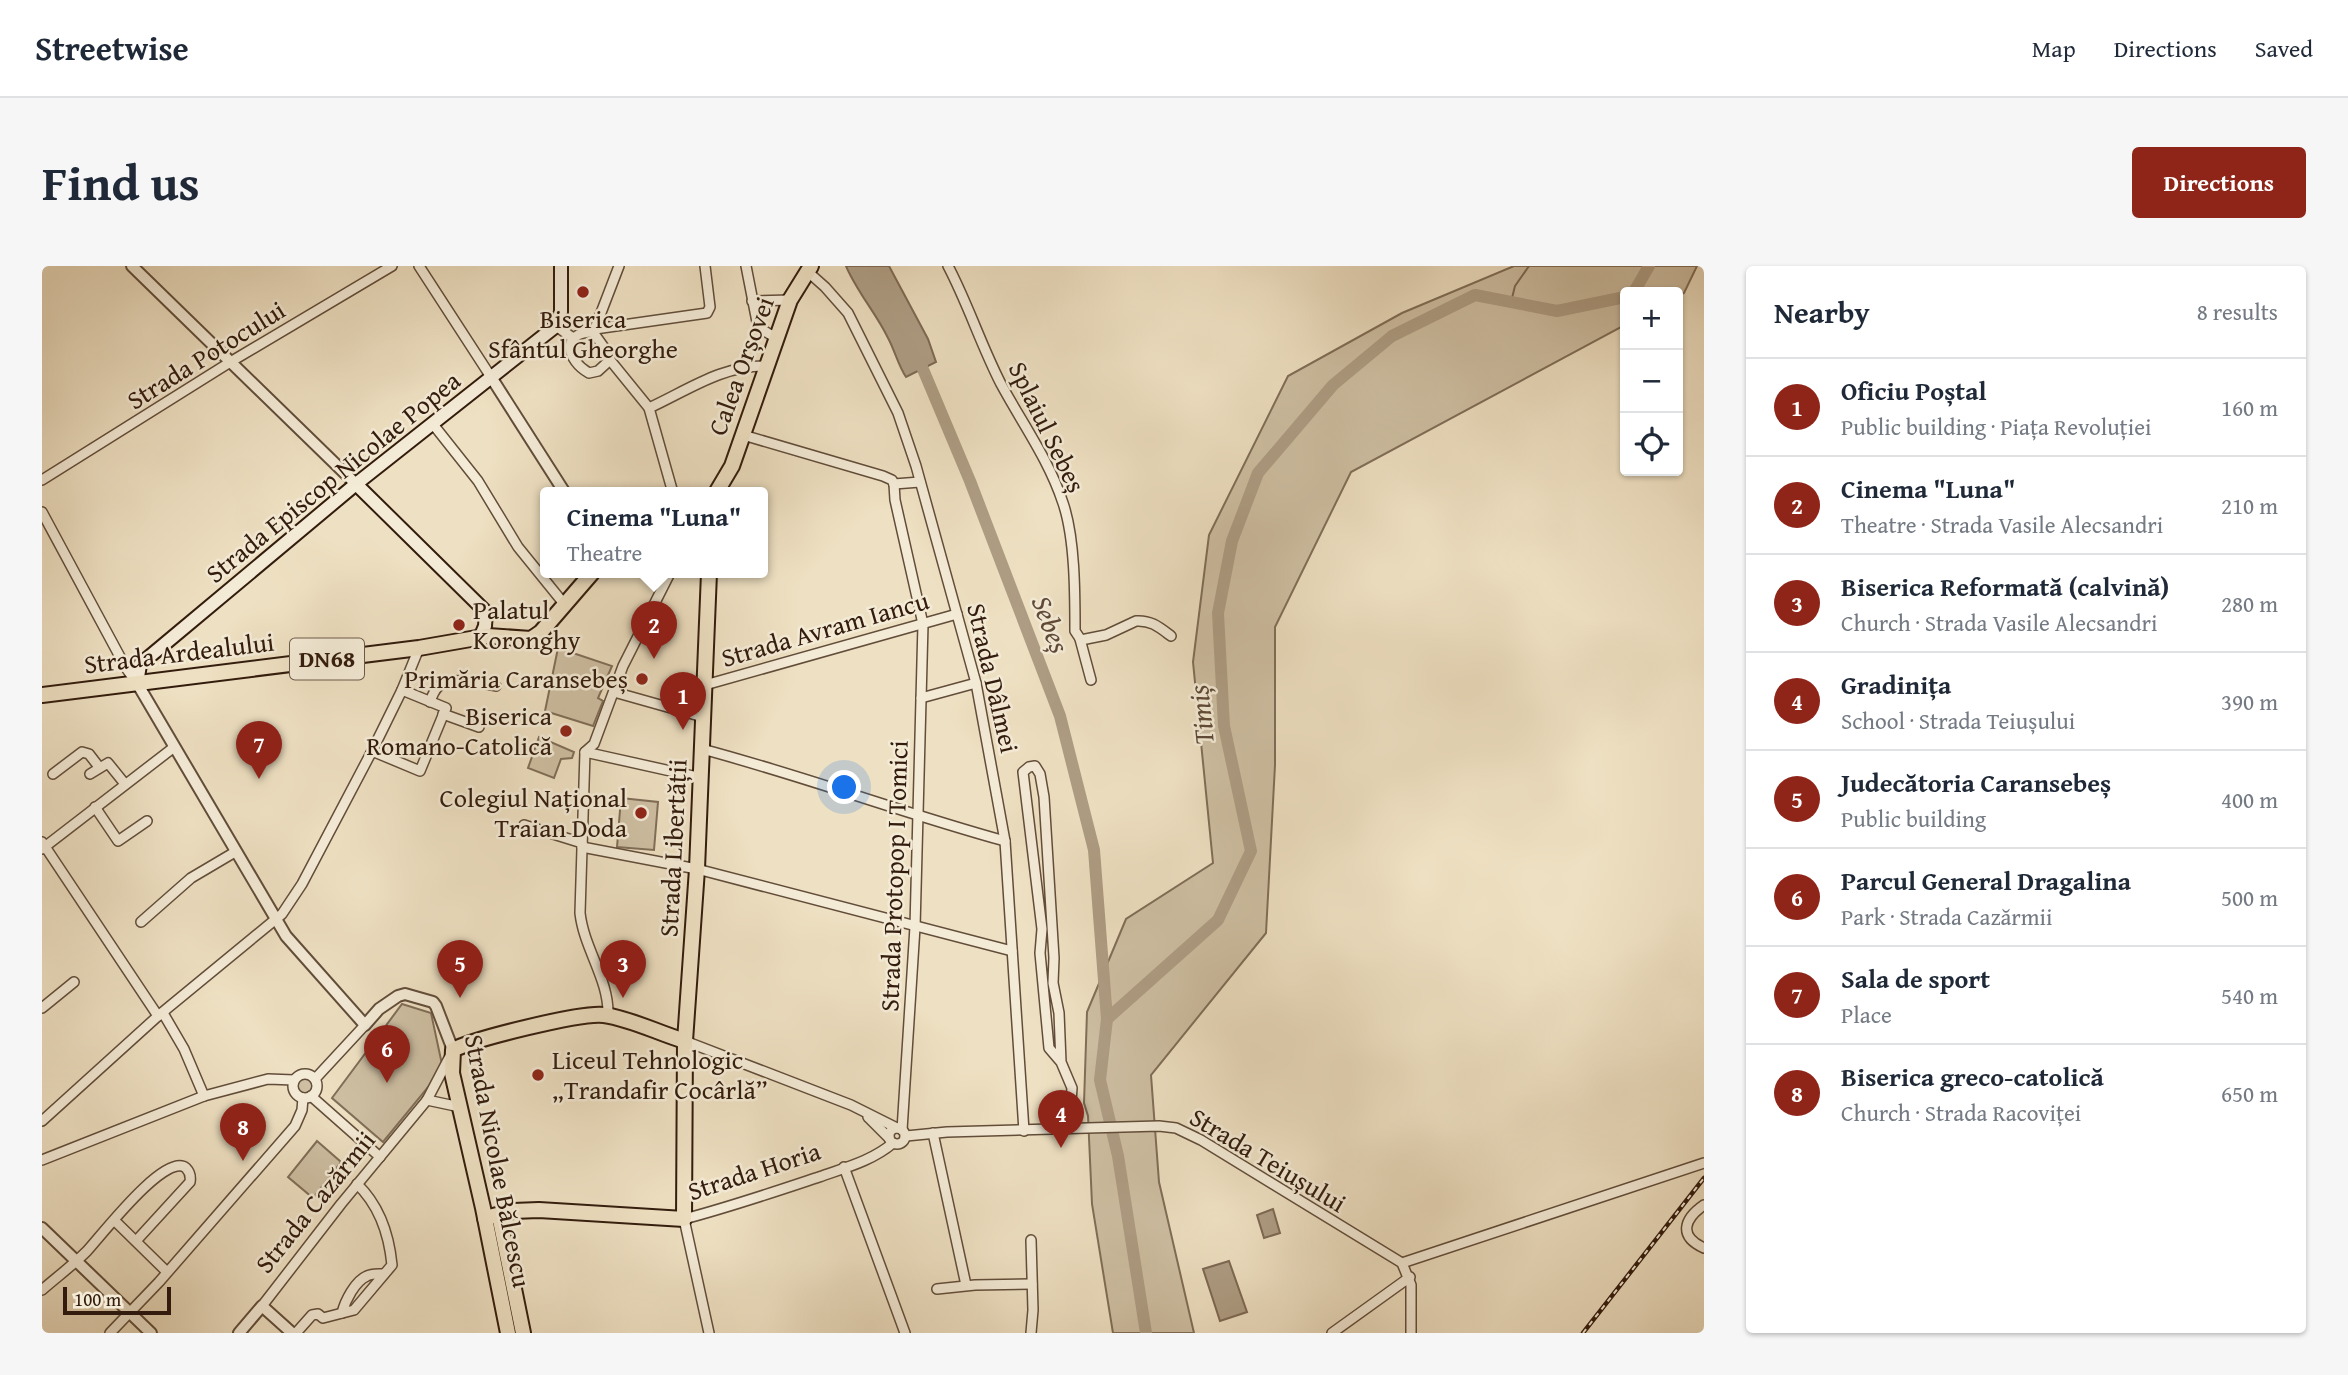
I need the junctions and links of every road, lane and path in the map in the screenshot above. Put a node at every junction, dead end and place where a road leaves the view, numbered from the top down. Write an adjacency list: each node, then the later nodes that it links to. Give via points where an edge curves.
1 (132, 266): 17 (street)
2 (392, 266): 17 (street, Strada Potocului)
3 (419, 266): 19 (street)
4 (561, 266): 12 (main road, via 561,312)
5 (619, 266): 13 (street)
6 (705, 266): 13 (street, via 707,313)
7 (746, 266): 11 (street)
8 (948, 266): 41 (street, Splaiul Sebeș, via 1063,502 1070,533 1075,631)
9 (809, 268): 10 (main road, Calea Orșovei); 24 (street, Strada Dâlmei, via 856,328 898,413)
10 (790, 300): 11 (street); 15 (main road, Calea Orșovei)
11 (752, 301): 15 (street, via 758,327)
12 (556, 326): 14 (street); 19 (main road, Strada Episcop Nicolae Popea)
13 (594, 330): 14 (street); 16 (street)
14 (573, 338): 16 (street, via 570,349 584,371 598,371)
15 (776, 338): 18 (main road, Calea Orșovei)
16 (610, 360): 20 (street)
17 (232, 361): 23 (street, Strada Potocului); 25 (street)
18 (766, 366): 20 (street, via 727,371); 22 (main road, Calea Orșovei)
19 (491, 377): 21 (main road, Strada Episcop Nicolae Popea); 28 (street)
20 (649, 408): 29 (street)
21 (432, 423): 25 (main road, Strada Episcop Nicolae Popea); 31 (street, via 478,481)
22 (743, 435): 26 (street, via 883,476); 27 (main road, Calea Orșovei)
23 (42, 480)
24 (920, 482): 26 (street); 37 (street, Strada Dâlmei)
25 (356, 484): 40 (main road, via 486,612); 44 (main road, Strada Episcop Nicolae Popea, via 140,665)
26 (894, 484): 38 (street, Strada Protopop I Tomici)
27 (725, 486)
28 (561, 487)
29 (671, 487)
30 (42, 512): 44 (street)
31 (540, 574)
32 (543, 578): 36 (street)
33 (588, 578): 36 (main road, DN68)
34 (667, 578): 49 (street)
35 (709, 578): 46 (main road, Strada Libertății)
36 (565, 605): 40 (main road, Strada Ardealului / DN68, via 530,639)
37 (957, 614): 38 (street, Strada Avram Iancu); 45 (street, Strada Dâlmei)
38 (923, 624): 46 (street, Strada Avram Iancu); 51 (street, Strada Protopop I Tomici)
39 (1171, 636): 41 (street, via 1143,620 1094,639)
40 (480, 638): 42 (main road, Strada Ardealului / DN68)
41 (1080, 639): 43 (street, Splaiul Sebeș)
42 (419, 648): 44 (main road, Strada Ardealului / DN68); 48 (street)
43 (1091, 680)
44 (137, 683): 50 (main road, Strada Ardealului / DN68); 56 (street)
45 (976, 683): 51 (street); 67 (street, Strada Dâlmei)
46 (705, 685): 54 (main road, Strada Libertății)
47 (496, 686): 52 (street, via 444,682)
48 (402, 690): 52 (street); 58 (street)
49 (614, 692): 54 (street); 59 (street, via 594,744)
50 (42, 695)
51 (921, 698): 64 (street, Strada Protopop I Tomici)
52 (430, 702): 53 (street)
53 (444, 711): 55 (street); 58 (street, via 420,771)
54 (703, 717): 57 (main road, Strada Libertății)
55 (479, 727)
56 (173, 748): 62 (street); 70 (street)
57 (702, 749): 61 (main road, Strada Libertății); 64 (street)
58 (372, 751): 72 (street, via 302,884)
59 (585, 751): 61 (street); 68 (street)
60 (54, 774): 62 (street, via 82,752 89,754 95,771 108,763)
61 (702, 778): 71 (main road, Strada Libertății)
62 (125, 783): 63 (street)
63 (95, 807): 65 (street, via 118,841); 69 (street)
64 (918, 817): 67 (street); 74 (street, Strada Protopop I Tomici)
65 (148, 821)
66 (524, 825): 68 (street)
67 (1005, 841): 75 (street, Strada Dâlmei)
68 (582, 845): 71 (street); 79 (street, via 582,928 604,983)
69 (43, 846): 78 (street)
70 (235, 852): 72 (street); 73 (street, via 191,878)
71 (697, 869): 74 (street); 81 (main road, Strada Libertății)
72 (275, 920): 78 (street); 80 (street)
73 (142, 922)
74 (915, 926): 75 (street); 94 (street, Strada Protopop I Tomici)
75 (1012, 951): 92 (street, Strada Dâlmei)
76 (74, 982): 77 (street)
77 (42, 1008)
78 (160, 1015): 86 (street, via 184,1049); 91 (street)
79 (608, 1016): 81 (main road); 82 (main road, via 580,1016)
80 (365, 1025): 82 (street, Strada Nicolae Bălcescu, via 391,1000 405,994 433,1002); 84 (street)
81 (685, 1041): 90 (street); 104 (main road, Strada Libertății)
82 (453, 1050): 88 (street, Strada Cazărmii); 89 (main road, Strada Nicolae Bălcescu, via 452,1073)
83 (1060, 1062): 83 (street, via 1049,1048 1042,929 1023,772 1035,766 1044,797); 93 (street, via 1072,1088 1070,1113)
84 (315, 1079): 85 (street, via 302,1074); 87 (street, via 317,1087)
85 (293, 1080): 86 (street, via 268,1079); 87 (street, via 294,1092)
86 (204, 1096): 98 (street)
87 (307, 1097): 97 (street); 112 (street, via 295,1126)
88 (427, 1100): 89 (street); 97 (street, Strada Cazărmii)
89 (460, 1107): 103 (main road, Strada Nicolae Bălcescu)
90 (862, 1111): 94 (street); 96 (street)
91 (42, 1121)
92 (1024, 1130): 93 (street, Strada Teiușului); 95 (street, Strada Teiușului)
93 (1060, 1130): 111 (street, Strada Teiușului, via 1175,1128)
94 (901, 1131): 95 (street, Strada Teiușului); 96 (street, via 891,1132); 96 (street, Strada Horia, via 903,1143)
95 (933, 1133): 116 (street)
96 (891, 1141): 100 (street, Strada Horia, via 876,1155)
97 (380, 1157): 101 (street, Strada Cazărmii)
98 (42, 1160)
99 (1704, 1163): 111 (street)
100 (844, 1167): 104 (street, Strada Horia, via 745,1203); 129 (street)
101 (357, 1184): 113 (street, via 374,1203 383,1224 392,1265); 119 (street, Strada Cazărmii)
102 (1704, 1205): 109 (street, via 1687,1223 1687,1234)
103 (492, 1217): 104 (main road, Strada Horia, via 539,1210); 126 (main road, Strada Nicolae Bălcescu); 127 (main road, Strada Nicolae Bălcescu)
104 (684, 1219): 128 (street)
105 (114, 1221): 108 (street); 108 (street, via 156,1175 173,1165 185,1167 190,1182); 110 (street)
106 (42, 1228): 110 (street)
107 (1031, 1240): 115 (street)
108 (136, 1241): 112 (street)
109 (1704, 1248)
110 (76, 1261): 118 (street); 120 (street)
111 (1402, 1263): 114 (street)
112 (167, 1272): 120 (street)
113 (384, 1274): 121 (street, via 354,1310); 121 (street, via 363,1279 345,1301)
114 (1409, 1278): 131 (street); 132 (street)
115 (1032, 1284): 116 (street); 130 (street)
116 (966, 1285): 117 (street)
117 (937, 1289)
118 (42, 1290)
119 (262, 1306): 124 (street, Strada Cazărmii); 125 (street)
120 (129, 1313): 122 (street); 123 (street)
121 (342, 1313): 125 (street, via 323,1318 312,1315)
122 (110, 1333)
123 (151, 1333)
124 (239, 1333)
125 (294, 1333)
126 (508, 1333)
127 (523, 1333)
128 (709, 1333)
129 (905, 1333)
130 (1031, 1333)
131 (1332, 1333)
132 (1411, 1333)

